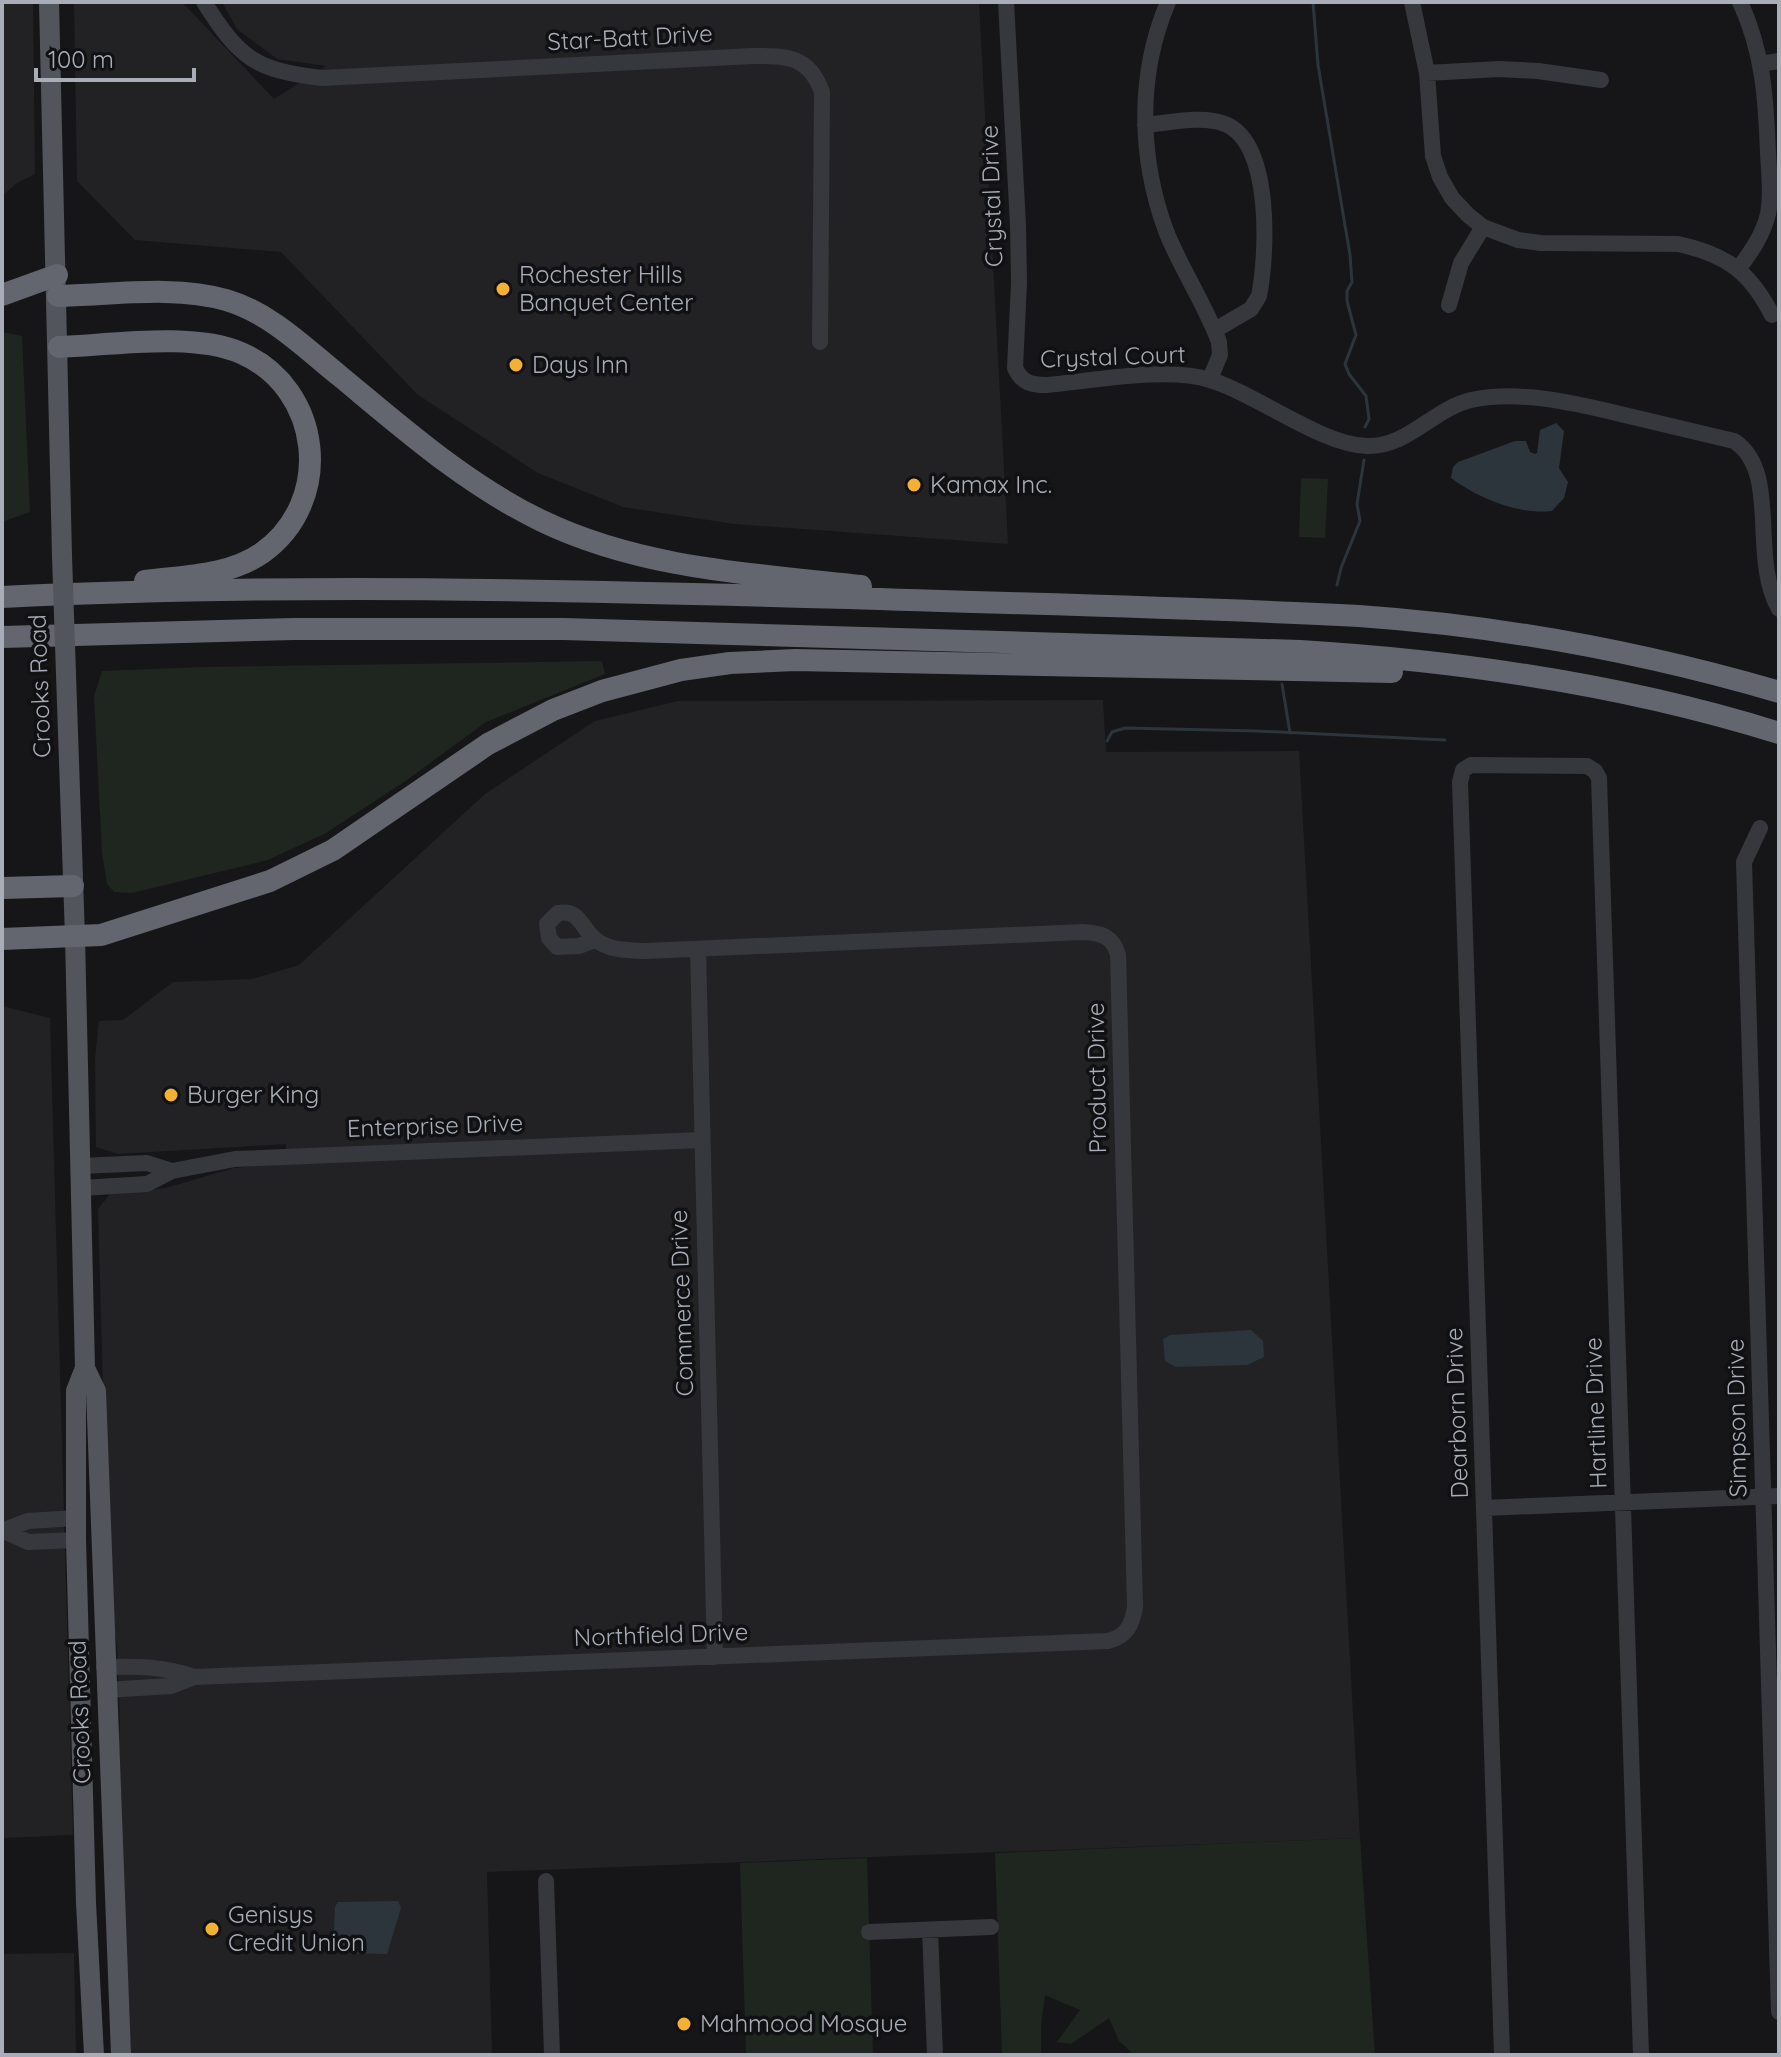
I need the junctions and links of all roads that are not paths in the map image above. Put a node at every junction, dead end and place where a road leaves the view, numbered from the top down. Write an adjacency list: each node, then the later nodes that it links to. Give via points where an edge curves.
1 (49, 2): 14 (main road, Crooks Road)
2 (204, 2): 19 (street, Star-Batt Drive, via 249,59 269,69 322,78 753,56 779,56 806,65 822,92)
3 (1168, 2): 11 (street, via 1152,53)
4 (1412, 2): 9 (street)
5 (1740, 2): 8 (street)
6 (1006, 6): 21 (street, Crystal Drive, via 1018,225 1015,368)
7 (1779, 61): 8 (street)
8 (1761, 64): 13 (street, via 1768,215)
9 (1427, 73): 10 (street, via 1499,69); 12 (street, via 1430,138 1440,177 1452,198)
10 (1601, 80)
11 (1145, 125): 18 (street, via 1151,182 1167,232); 18 (street, via 1211,120 1237,132 1251,151 1265,203 1259,296 1242,316)
12 (1483, 227): 13 (street, via 1541,243 1678,244); 16 (street, via 1461,263)
13 (1739, 268): 17 (street)
14 (57, 285): 15 (highway); 20 (main road, Crooks Road); 24 (highway, via 188,293 241,305 284,330 477,484 543,522 605,546 704,569)
15 (2, 295)
16 (1449, 305)
17 (1772, 315)
18 (1215, 330): 22 (street, via 1220,355)
19 (820, 342)
20 (59, 347): 23 (highway, via 194,343 240,353 277,377 294,399 306,424 311,468 289,527 248,561 200,574); 34 (main road, Crooks Road, bridge)
21 (1020, 379): 22 (street, Crystal Court, via 1047,385 1167,375)
22 (1210, 379): 25 (street, via 1356,445 1394,441 1467,401 1509,396 1606,411 1739,443 1764,461 1773,476 1771,586)
23 (10, 596): 24 (highway, via 489,590)
24 (1021, 604): 30 (highway, via 1335,614 1465,626 1619,651)
25 (1779, 609)
26 (93, 634): 27 (highway); 28 (highway); 29 (highway, via 294,629 775,634 1332,653)
27 (2, 637)
28 (2, 646)
29 (1549, 678): 31 (highway); 36 (highway, via 840,660 758,661 681,670 602,691 530,721 290,873 101,935)
30 (1779, 692)
31 (1779, 733)
32 (1463, 770): 46 (street, Hartline Drive, via 1471,765 1587,766 1599,778); 47 (street, Dearborn Drive)
33 (1760, 828): 45 (street, Simpson Drive, via 1744,862)
34 (73, 886): 35 (highway); 36 (main road, Crooks Road)
35 (2, 888)
36 (75, 937): 37 (highway); 41 (main road, Crooks Road)
37 (2, 939)
38 (595, 940): 39 (street, via 618,950)
39 (698, 949): 40 (street, Commerce Drive); 52 (street, Product Drive, via 1083,932 1104,935 1115,945 1135,1607)
40 (702, 1140): 42 (street, Enterprise Drive, via 273,1157); 53 (street, Commerce Drive)
41 (81, 1166): 42 (street, Enterprise Drive, via 147,1163); 43 (main road, Crooks Road)
42 (172, 1171): 43 (street, Enterprise Drive, via 147,1184)
43 (81, 1188): 44 (main road, Crooks Road)
44 (85, 1368): 48 (main road, Crooks Road, via 76,1391); 51 (main road, Crooks Road, via 96,1391)
45 (1771, 1497): 46 (street); 65 (street, Simpson Drive)
46 (1623, 1503): 47 (street); 72 (street, Hartline Drive)
47 (1484, 1508): 71 (street, Dearborn Drive)
48 (76, 1518): 49 (street, via 28,1521); 50 (main road, Crooks Road); 51 (main road, via 90,1521)
49 (3, 1530): 50 (street, via 28,1542)
50 (76, 1540): 54 (main road, Crooks Road)
51 (101, 1543): 55 (main road, Crooks Road)
52 (1128, 1631): 53 (street, Northfield Drive, via 1108,1641)
53 (715, 1657): 56 (street, Northfield Drive)
54 (79, 1667): 57 (main road, via 90,1686); 58 (main road, Crooks Road)
55 (104, 1667): 56 (street, Northfield Drive, via 151,1666); 57 (main road, Crooks Road)
56 (194, 1677): 57 (street, Northfield Drive, via 171,1686)
57 (105, 1690): 59 (main road, Crooks Road)
58 (82, 1765): 59 (main road, via 101,1766); 64 (main road, Crooks Road)
59 (109, 1781): 66 (main road, Crooks Road)
60 (546, 1881): 69 (street)
61 (991, 1927): 62 (street)
62 (930, 1930): 63 (street); 70 (street)
63 (869, 1932)
64 (91, 2000): 66 (main road, via 110,2001); 67 (main road, Crooks Road)
65 (1779, 2012)
66 (119, 2018): 68 (main road, Crooks Road)
67 (94, 2055)
68 (121, 2055)
69 (552, 2055)
70 (935, 2055)
71 (1502, 2055)
72 (1641, 2055)

